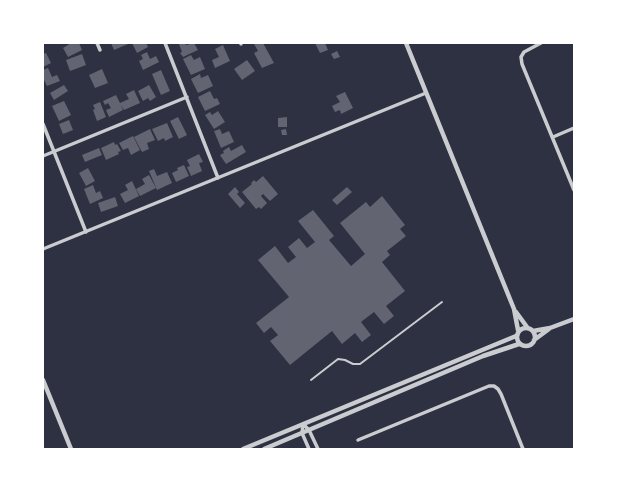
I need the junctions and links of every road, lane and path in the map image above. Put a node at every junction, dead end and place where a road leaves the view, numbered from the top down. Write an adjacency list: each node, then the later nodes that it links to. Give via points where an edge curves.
1 (97, 43): 5 (street)
2 (165, 43): 7 (street)
3 (406, 43): 6 (street)
4 (541, 43): 10 (street, via 524,52 522,64)
5 (100, 50)
6 (426, 93): 13 (street); 18 (street)
7 (187, 97): 11 (street); 13 (street)
8 (43, 124): 11 (street)
9 (574, 128): 10 (street)
10 (552, 137): 14 (street)
11 (55, 152): 12 (street); 15 (street)
12 (43, 156)
13 (218, 178): 15 (street)
14 (574, 190)
15 (86, 232): 16 (street)
16 (43, 249)
17 (442, 302): 28 (lane, via 360,364 338,359)
18 (514, 309): 20 (street); 22 (street)
19 (574, 319): 21 (street)
20 (527, 328): 22 (street); 23 (street)
21 (550, 328): 23 (street); 25 (street)
22 (518, 330): 24 (street)
23 (533, 331): 25 (street)
24 (516, 336): 26 (street); 29 (street)
25 (534, 340): 26 (street, via 529,346)
26 (519, 344): 30 (street, via 477,359)
27 (43, 380): 33 (street)
28 (311, 380)
29 (303, 424): 30 (street); 31 (street); 34 (street)
30 (309, 430): 31 (street); 37 (street)
31 (302, 433): 35 (street); 36 (street)
32 (358, 440): 38 (street, via 494,386 501,394)
33 (71, 449)
34 (243, 449)
35 (264, 449)
36 (309, 449)
37 (318, 449)
38 (523, 449)

